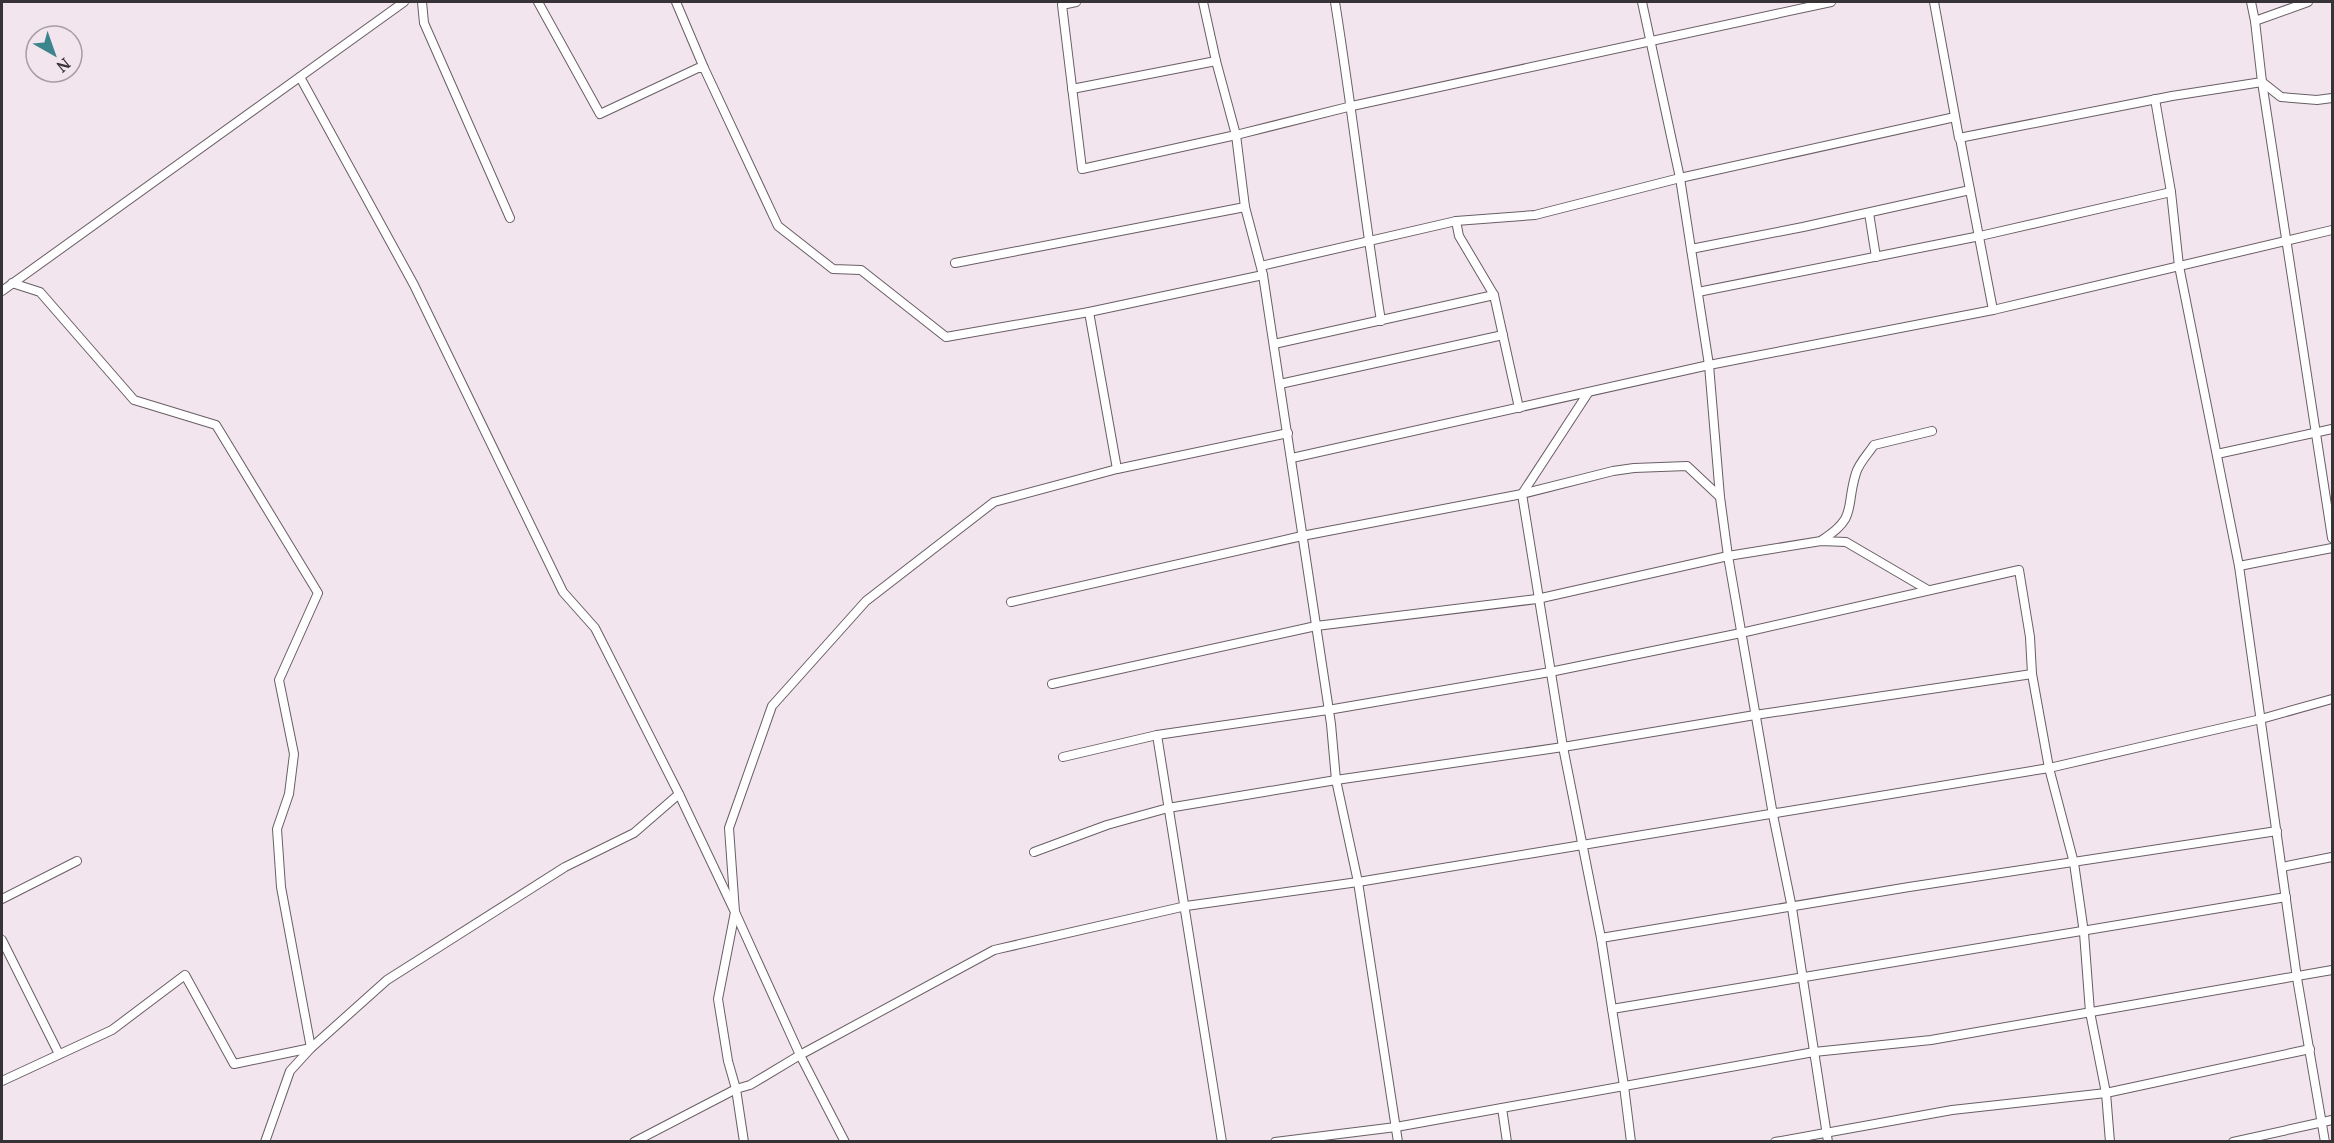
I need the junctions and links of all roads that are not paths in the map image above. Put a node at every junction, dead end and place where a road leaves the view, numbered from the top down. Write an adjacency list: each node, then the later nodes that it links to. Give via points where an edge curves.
1 (404, 2): 17 (street)
2 (422, 2): 31 (street, via 424,23)
3 (538, 2): 16 (street, via 600,114)
4 (676, 2): 16 (street)
5 (1076, 2): 19 (street, via 1062,5)
6 (1203, 2): 15 (street)
7 (1335, 2): 22 (street)
8 (1642, 2): 14 (street)
9 (1831, 2): 14 (street)
10 (1934, 2): 23 (street)
11 (2251, 2): 13 (street)
12 (2308, 2): 13 (street)
13 (2255, 21): 18 (street)
14 (1650, 40): 22 (street); 26 (street)
15 (1216, 61): 19 (street); 24 (street)
16 (704, 68): 47 (street, via 778,226 833,269 861,270 946,336)
17 (300, 77): 42 (street); 87 (street, via 414,285 563,592 595,628)
18 (2262, 82): 20 (street, via 2281,97); 21 (street); 36 (street)
19 (1072, 89): 24 (street, via 1082,169)
20 (2332, 98)
21 (2155, 99): 25 (street); 28 (street)
22 (1352, 106): 24 (street); 35 (street)
23 (1955, 117): 25 (street); 26 (street)
24 (1236, 135): 29 (street)
25 (1960, 138): 27 (street)
26 (1680, 178): 32 (street, via 1535,216); 37 (street)
27 (1970, 189): 30 (street); 34 (street)
28 (2171, 192): 34 (street); 40 (street)
29 (1245, 207): 39 (street); 41 (street)
30 (1869, 213): 37 (street); 38 (street)
31 (510, 218)
32 (1456, 221): 35 (street); 45 (street, via 1459,236)
33 (2332, 230): 36 (street)
34 (1980, 236): 38 (street); 46 (street)
35 (1369, 240): 41 (street); 48 (street)
36 (2286, 240): 40 (street); 58 (street)
37 (1691, 249): 44 (street)
38 (1876, 257): 44 (street)
39 (955, 262)
40 (2179, 266): 46 (street); 59 (street)
41 (1262, 271): 47 (street); 50 (street)
42 (12, 283): 43 (street); 111 (street, via 40,292 134,400 216,425 318,593 279,680 294,754 289,794 277,830 281,887)
43 (2, 291)
44 (1698, 292): 51 (street)
45 (1494, 295): 48 (street); 49 (street)
46 (1993, 310): 51 (street)
47 (1089, 312): 61 (street)
48 (1381, 321): 50 (street)
49 (1503, 335): 52 (street); 54 (street)
50 (1274, 344): 52 (street)
51 (1709, 365): 53 (street); 63 (street)
52 (1280, 384): 57 (street)
53 (1588, 393): 54 (street); 62 (street)
54 (1519, 408): 60 (street)
55 (2332, 429): 58 (street)
56 (1932, 431): 66 (street, via 1874,446 1856,471 1850,510 1840,529)
57 (1288, 433): 60 (street); 61 (street)
58 (2315, 434): 59 (street); 65 (street)
59 (2217, 454): 69 (street)
60 (1292, 458): 64 (street)
61 (1117, 469): 102 (street, via 994,502 866,601 772,706 729,828)
62 (1522, 494): 63 (street, via 1613,471 1687,466); 64 (street); 71 (street)
63 (1720, 497): 68 (street)
64 (1302, 536): 72 (street); 73 (street)
65 (2332, 538)
66 (1821, 541): 68 (street); 70 (street, via 1845,542)
67 (2332, 548): 69 (street)
68 (1728, 556): 71 (street); 74 (street)
69 (2239, 566): 81 (street)
70 (1928, 590): 74 (street); 76 (street, via 2019,570)
71 (1538, 599): 73 (street); 75 (street)
72 (1011, 602)
73 (1316, 626): 77 (street); 79 (street)
74 (1741, 633): 75 (street); 80 (street)
75 (1550, 672): 79 (street); 83 (street)
76 (2032, 674): 80 (street); 85 (street)
77 (1052, 684)
78 (2332, 699): 81 (street)
79 (1328, 710): 82 (street); 86 (street)
80 (1755, 715): 83 (street); 89 (street)
81 (2261, 719): 85 (street); 90 (street)
82 (1157, 735): 84 (street); 88 (street)
83 (1563, 747): 86 (street); 91 (street)
84 (1062, 757)
85 (2049, 768): 89 (street); 95 (street)
86 (1335, 780): 88 (street); 97 (street)
87 (679, 794): 102 (street); 111 (street, via 634,833 565,867 387,980)
88 (1168, 808): 92 (street); 100 (street)
89 (1773, 815): 91 (street); 101 (street)
90 (2277, 831): 95 (street); 96 (street)
91 (1582, 844): 97 (street); 104 (street)
92 (1034, 852)
93 (2332, 857): 96 (street)
94 (77, 861): 99 (street)
95 (2074, 863): 101 (street); 103 (street)
96 (2282, 867): 98 (street)
97 (1359, 882): 100 (street); 123 (street)
98 (2286, 897): 103 (street); 108 (street)
99 (2, 899)
100 (1186, 906): 115 (street, via 994,950); 129 (street)
101 (1792, 908): 104 (street); 107 (street)
102 (735, 912): 115 (street); 118 (street, via 718,999)
103 (2084, 933): 107 (street); 110 (street)
104 (1601, 938): 109 (street)
105 (2, 940): 114 (street)
106 (2332, 970): 108 (street)
107 (1803, 977): 109 (street); 113 (street)
108 (2297, 978): 110 (street); 112 (street)
109 (1612, 1010): 117 (street)
110 (2090, 1012): 113 (street, via 1931,1040); 119 (street)
111 (311, 1048): 114 (street, via 234,1064 185,975 112,1030); 125 (street, via 290,1071)
112 (2310, 1049): 119 (street); 122 (street)
113 (1814, 1052): 117 (street); 124 (street)
114 (59, 1054): 116 (street)
115 (800, 1054): 118 (street, via 750,1085); 128 (street)
116 (2, 1081)
117 (1624, 1086): 120 (street); 133 (street)
118 (736, 1089): 126 (street); 127 (street)
119 (2106, 1094): 124 (street, via 1952,1110); 136 (street)
120 (1502, 1108): 123 (street); 132 (street)
121 (2332, 1120): 122 (street)
122 (2322, 1122): 137 (street); 138 (street)
123 (1396, 1127): 130 (street); 131 (street)
124 (1826, 1131): 134 (street); 135 (street)
125 (265, 1142)
126 (634, 1142)
127 (744, 1142)
128 (845, 1142)
129 (1222, 1142)
130 (1275, 1142)
131 (1398, 1142)
132 (1507, 1142)
133 (1631, 1142)
134 (1775, 1142)
135 (1828, 1142)
136 (2110, 1142)
137 (2233, 1142)
138 (2325, 1142)

